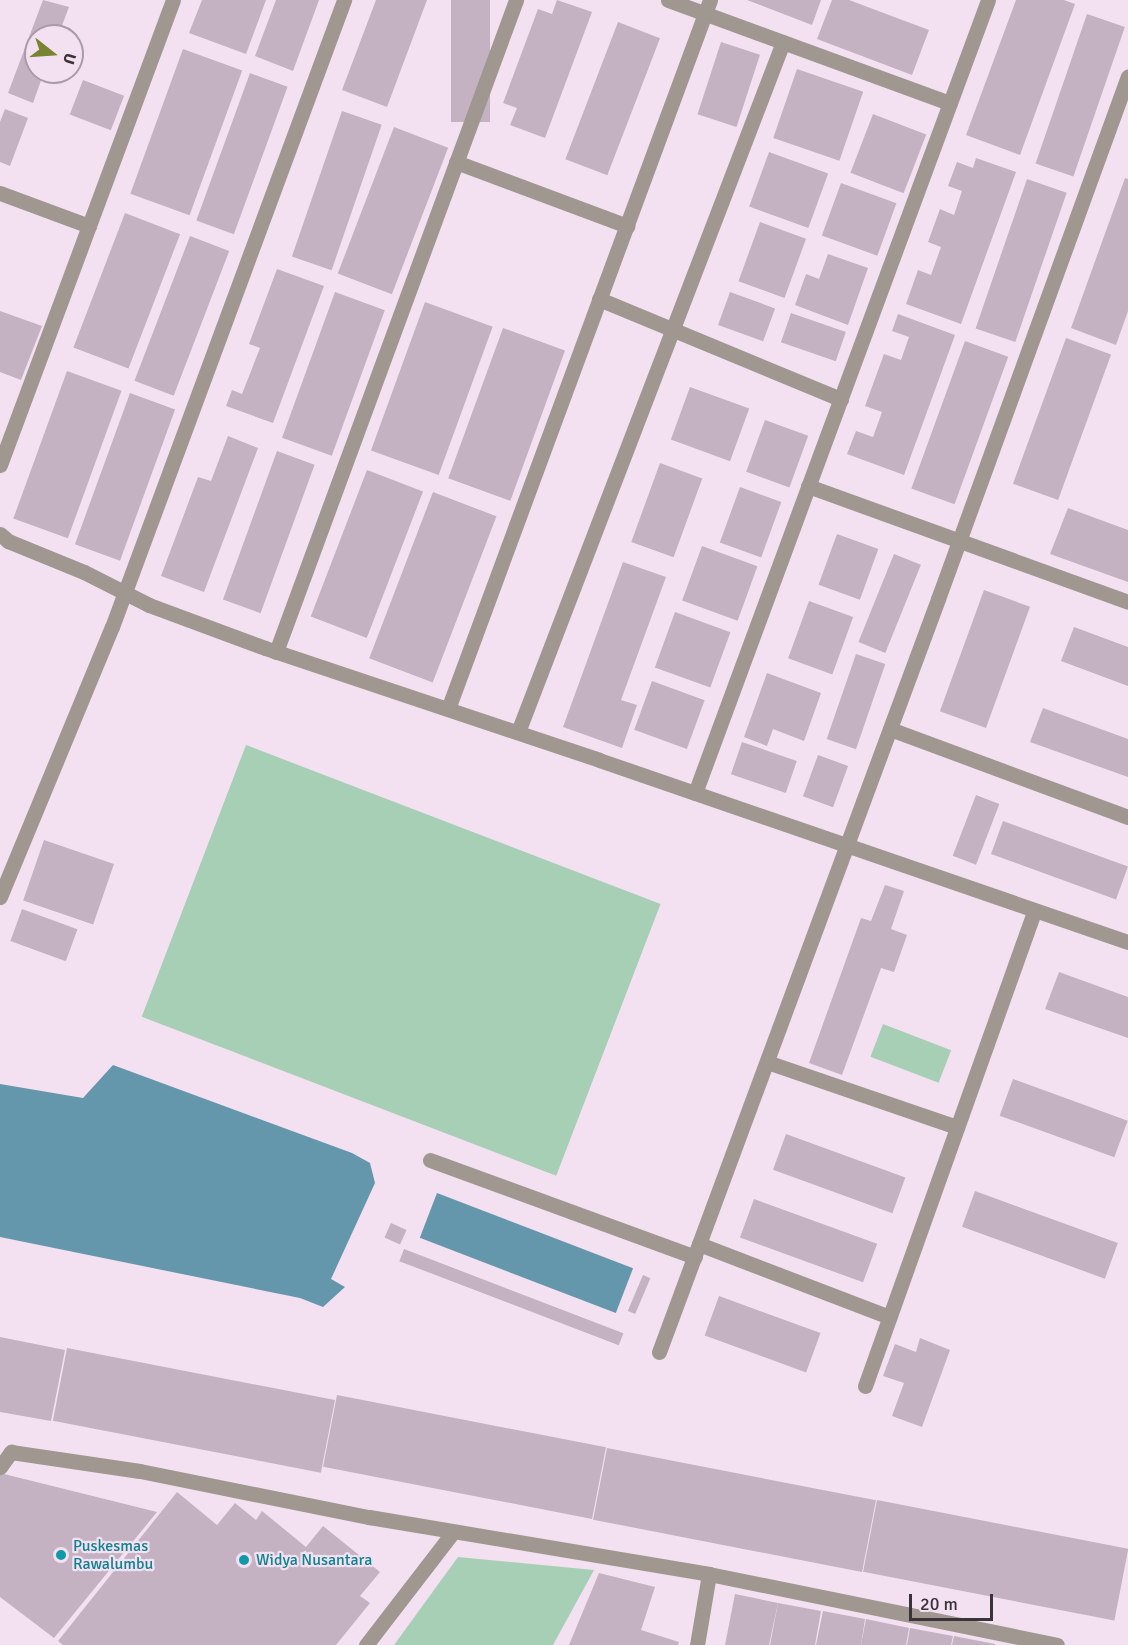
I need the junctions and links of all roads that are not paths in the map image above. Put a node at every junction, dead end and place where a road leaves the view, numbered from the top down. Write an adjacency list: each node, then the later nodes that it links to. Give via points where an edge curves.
1 (173, 0): 12 (street)
2 (344, 0): 21 (street)
3 (516, 0): 10 (street)
4 (668, 0): 6 (street)
5 (988, 0): 9 (street)
6 (707, 7): 7 (street); 13 (street)
7 (783, 42): 9 (street); 15 (street)
8 (1128, 76): 20 (street)
9 (950, 103): 16 (street)
10 (456, 162): 13 (street); 23 (street)
11 (0, 193): 12 (street)
12 (89, 226): 17 (street)
13 (627, 226): 14 (street)
14 (599, 299): 15 (street); 24 (street)
15 (673, 330): 16 (street); 26 (street)
16 (841, 399): 18 (street)
17 (0, 465)
18 (808, 486): 20 (street); 27 (street)
19 (0, 534): 21 (street, via 8,542)
20 (960, 541): 22 (street); 25 (street)
21 (125, 593): 23 (street); 30 (street)
22 (1128, 602)
23 (276, 652): 24 (street)
24 (448, 709): 26 (street)
25 (890, 729): 28 (street); 29 (street)
26 (518, 732): 27 (street)
27 (695, 793): 29 (street)
28 (1128, 817)
29 (847, 846): 31 (street); 33 (street)
30 (0, 897)
31 (1034, 912): 32 (street); 34 (street)
32 (1128, 942)
33 (767, 1062): 34 (street); 36 (street)
34 (957, 1127): 37 (street)
35 (430, 1160): 36 (street)
36 (697, 1250): 37 (street); 38 (street)
37 (889, 1317): 39 (street)
38 (659, 1352)
39 (865, 1386)
40 (5, 1451): 41 (street); 42 (street, via 140,1471)
41 (0, 1467)
42 (453, 1532): 43 (street); 44 (street)
43 (709, 1574): 45 (street); 46 (street)
44 (366, 1645)
45 (696, 1645)
46 (1057, 1645)

